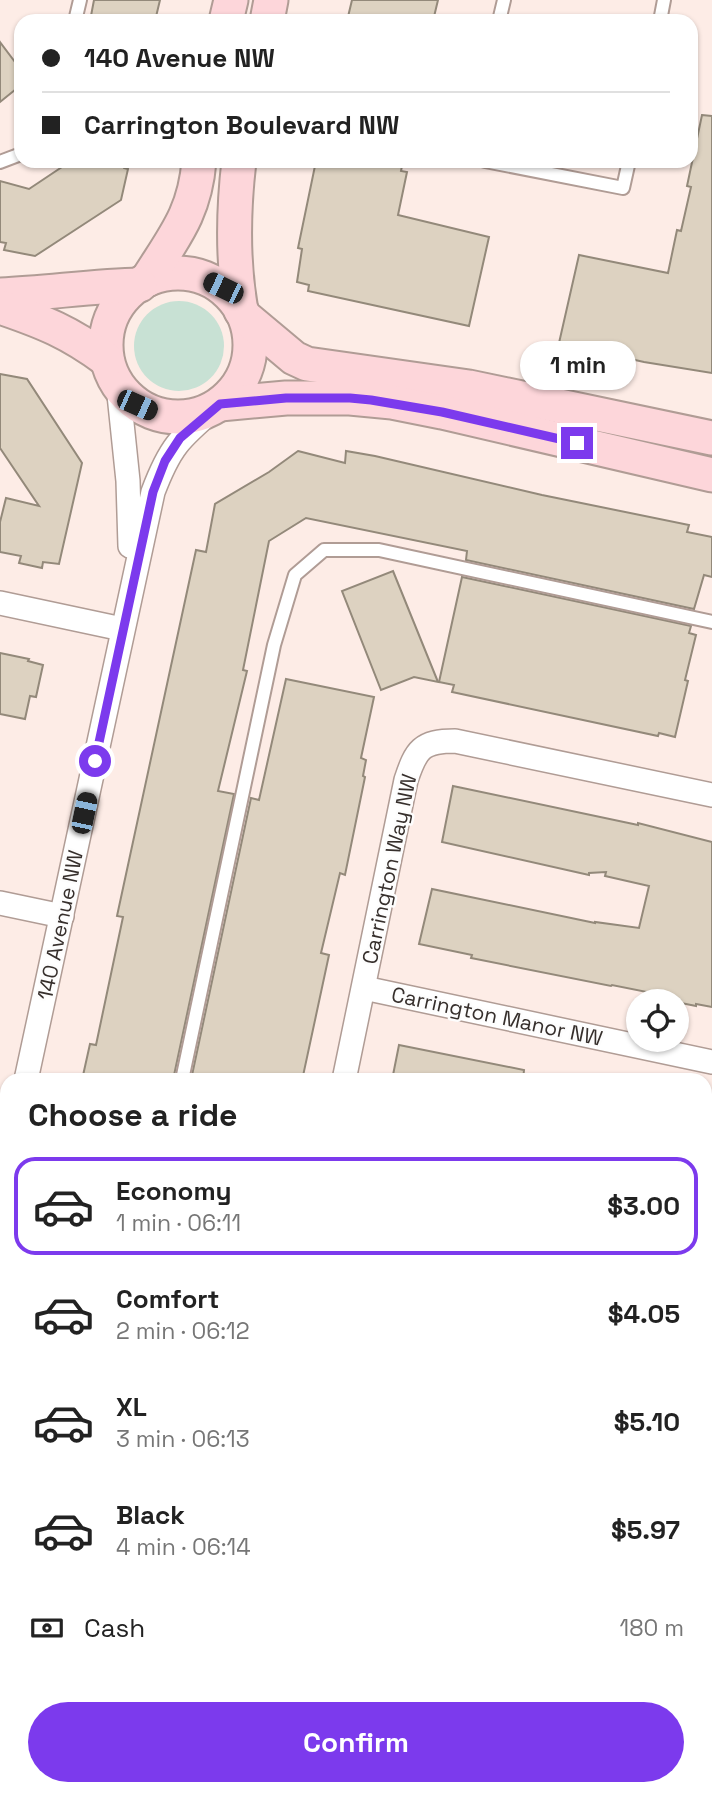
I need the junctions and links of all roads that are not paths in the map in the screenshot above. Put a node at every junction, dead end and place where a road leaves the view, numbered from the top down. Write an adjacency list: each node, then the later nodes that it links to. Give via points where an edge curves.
1 (198, 168): 5 (street, 140 Avenue NW, via 185,221)
2 (238, 168): 8 (street, 140 Avenue NW, via 233,240)
3 (521, 168): 4 (lane, via 623,188)
4 (627, 168)
5 (144, 282): 6 (street); 8 (street, via 168,274 197,275 223,288); 9 (street, 140 Avenue NW, via 115,310 107,334)
6 (0, 295)
7 (0, 307): 9 (street, via 81,340)
8 (243, 314): 10 (street, 140 Avenue NW, via 250,341 248,365 237,387); 11 (street, via 307,364 469,387)
9 (113, 373): 10 (street, via 137,405 162,416 189,417); 14 (street, 140 Avenue NW, via 131,523)
10 (218, 406): 12 (street, via 312,398 392,402); 14 (street, 140 Avenue NW, via 180,438 165,461 146,519)
11 (712, 438)
12 (712, 475)
13 (0, 603): 16 (street)
14 (127, 605): 16 (street, 140 Avenue NW)
15 (712, 622): 23 (lane, via 379,550 324,550 314,558 295,575 274,645)
16 (122, 629): 19 (street, 140 Avenue NW)
17 (712, 795): 20 (street, Carrington Way NW, via 455,741 422,746 406,780)
18 (0, 903): 19 (street)
19 (62, 916): 22 (street, 140 Avenue NW)
20 (363, 988): 21 (street, Carrington Manor NW); 24 (street, Carrington Way NW)
21 (712, 1062)
22 (28, 1073)
23 (183, 1073)
24 (345, 1073)

